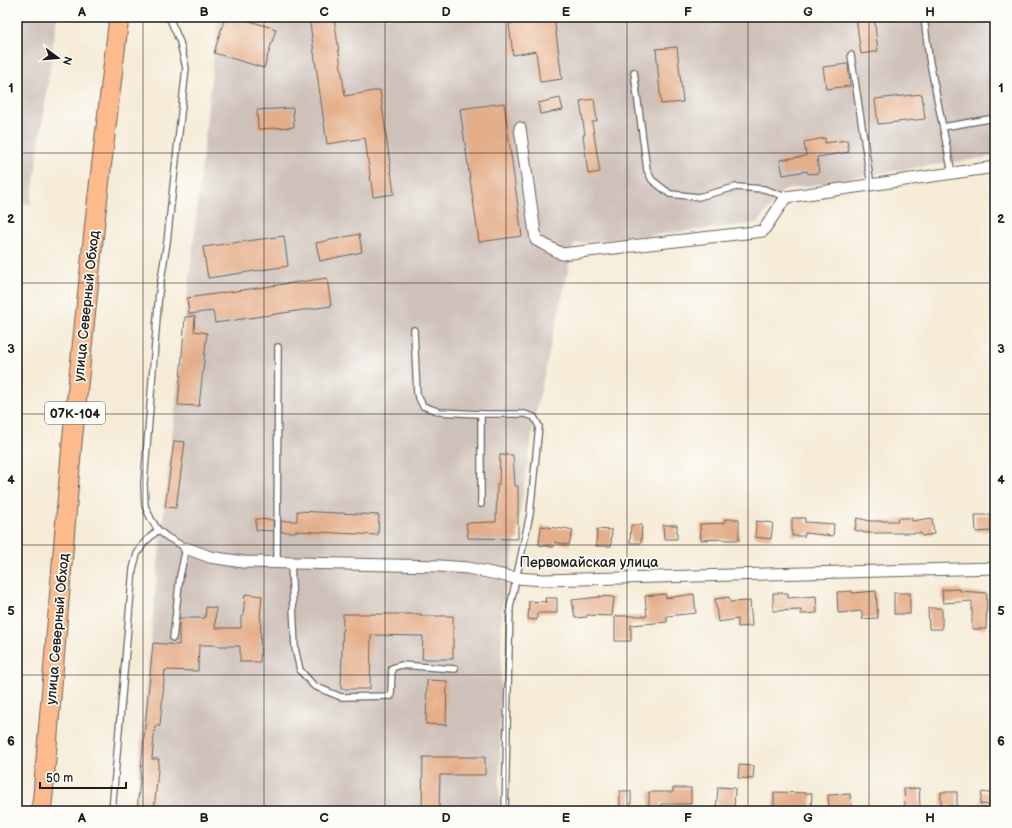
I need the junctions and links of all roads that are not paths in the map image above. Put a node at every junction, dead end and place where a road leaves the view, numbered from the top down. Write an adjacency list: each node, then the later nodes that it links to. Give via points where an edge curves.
1 (119, 17): 25 (highway, улица Северный Обход / 07К-104, via 72,443)
2 (170, 17): 17 (lane, via 180,42 186,68 159,292 144,484 145,506)
3 (924, 17): 7 (lane, via 929,58)
4 (851, 55): 11 (lane)
5 (634, 72): 12 (lane, via 647,170 652,180 670,194 698,197 736,187 764,189)
6 (995, 118): 7 (lane)
7 (943, 127): 10 (lane)
8 (520, 128): 12 (street, via 536,240 562,254 764,230)
9 (995, 167): 10 (street)
10 (952, 173): 11 (street)
11 (870, 185): 12 (street)
12 (786, 197)
13 (414, 330): 15 (lane, via 417,394 424,406 440,412)
14 (278, 347): 19 (lane)
15 (481, 414): 16 (lane); 22 (lane, via 525,414 534,417 538,426 530,514)
16 (481, 504)
17 (158, 530): 18 (lane); 26 (lane, via 140,548 133,569)
18 (186, 548): 19 (street, Первомайская улица, via 216,558); 23 (lane)
19 (277, 563): 20 (street, Первомайская улица)
20 (291, 563): 22 (street, Первомайская улица, via 440,566 468,568); 24 (lane, via 295,648 300,670 314,686 341,697 391,696 392,668 401,665)
21 (995, 568): 22 (street, Первомайская улица, via 544,580)
22 (516, 578): 27 (lane, via 510,607)
23 (173, 638)
24 (455, 669)
25 (41, 811)
26 (112, 811)
27 (505, 811)

